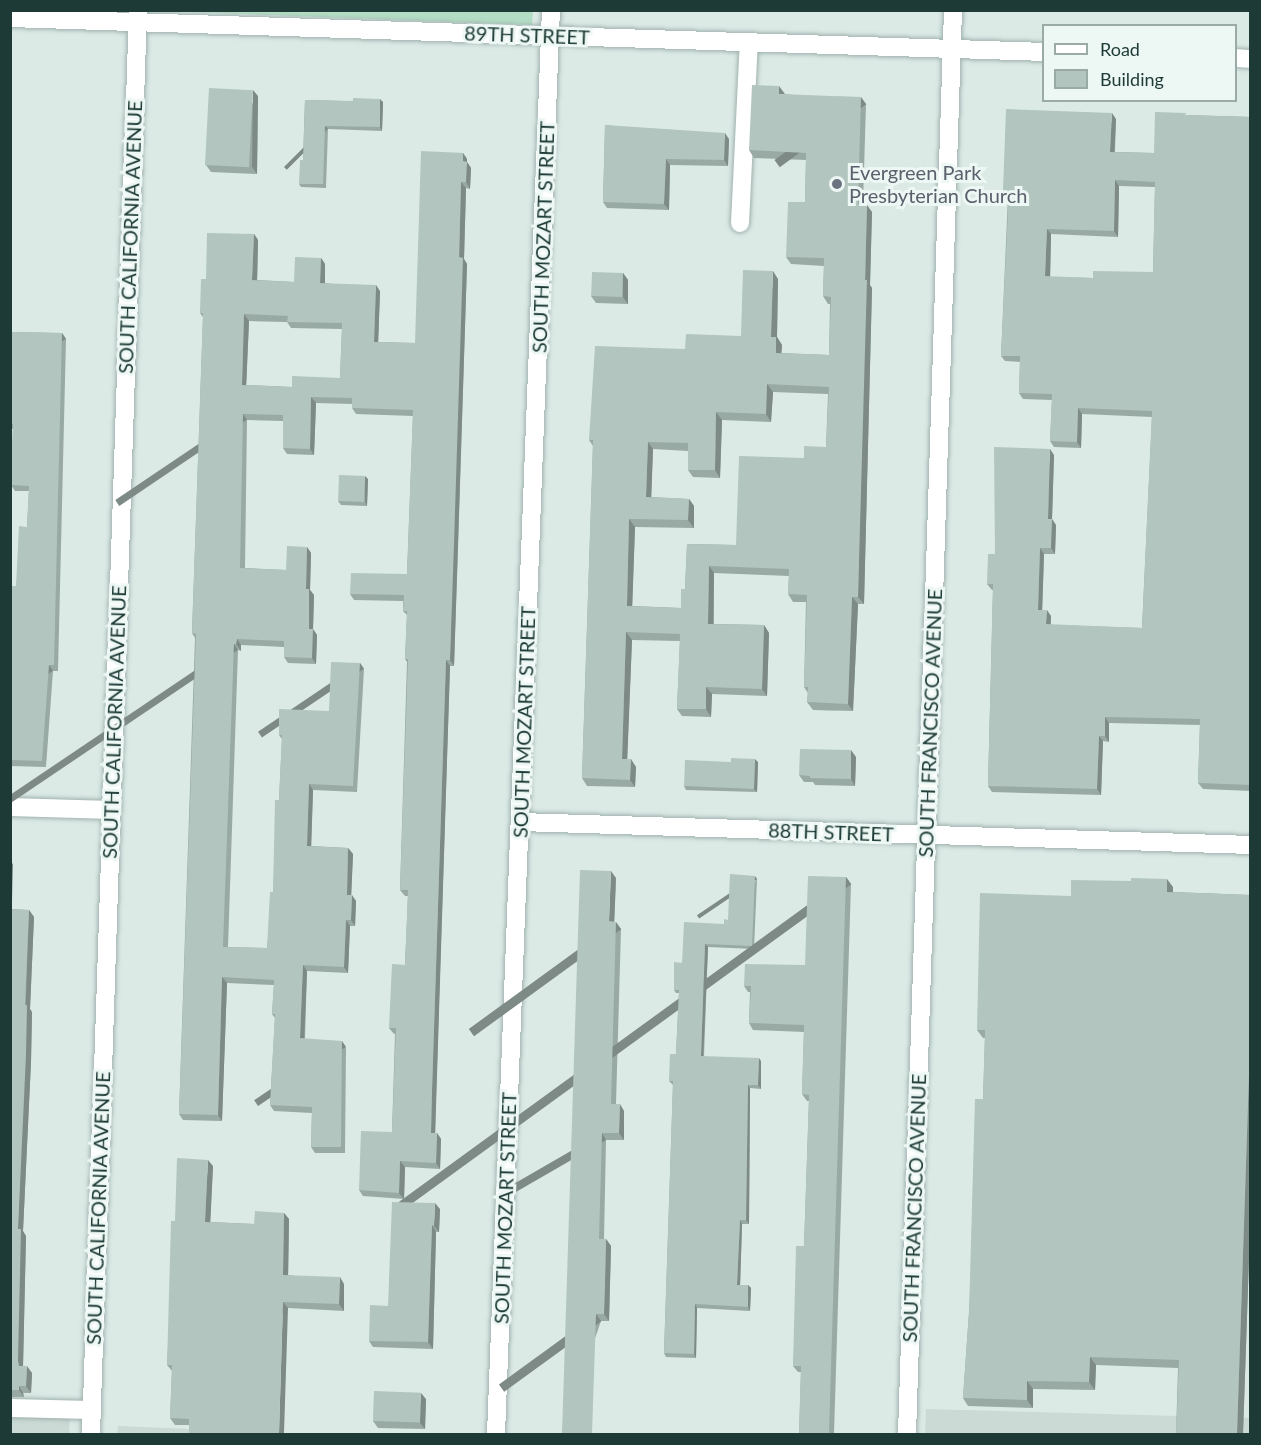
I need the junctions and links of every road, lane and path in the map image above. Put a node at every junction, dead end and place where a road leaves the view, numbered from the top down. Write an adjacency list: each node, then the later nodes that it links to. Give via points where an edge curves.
1 (551, 10): 5 (street, SOUTH MOZART STREET)
2 (953, 10): 7 (street, SOUTH FRANCISCO AVENUE)
3 (138, 16): 4 (street, 89TH STREET); 5 (street, 89TH STREET); 11 (street, SOUTH CALIFORNIA AVENUE)
4 (10, 18)
5 (550, 36): 6 (street, 89TH STREET); 12 (street, SOUTH MOZART STREET)
6 (749, 42): 7 (street, 89TH STREET); 9 (street)
7 (952, 49): 8 (street, 89TH STREET); 13 (street, SOUTH FRANCISCO AVENUE)
8 (1042, 52)
9 (740, 223)
10 (10, 807): 11 (street)
11 (111, 810): 16 (street, SOUTH CALIFORNIA AVENUE)
12 (520, 822): 13 (street, 88TH STREET); 18 (street, SOUTH MOZART STREET)
13 (926, 835): 14 (street, 88TH STREET); 19 (street, SOUTH FRANCISCO AVENUE)
14 (1251, 845)
15 (10, 1408): 16 (street)
16 (92, 1410): 17 (street, SOUTH CALIFORNIA AVENUE)
17 (91, 1434)
18 (496, 1434)
19 (907, 1434)

